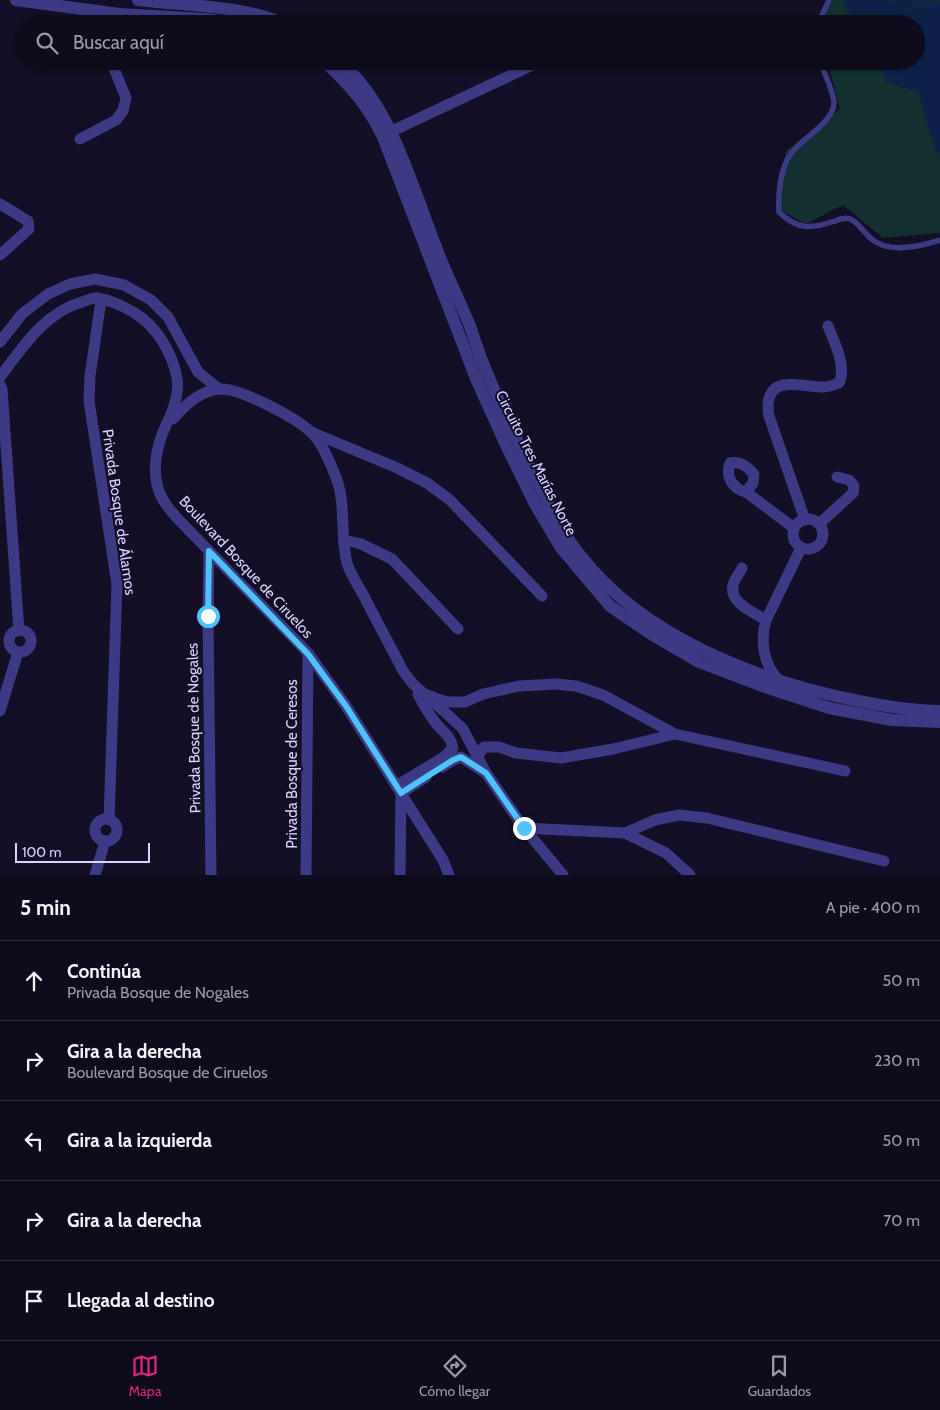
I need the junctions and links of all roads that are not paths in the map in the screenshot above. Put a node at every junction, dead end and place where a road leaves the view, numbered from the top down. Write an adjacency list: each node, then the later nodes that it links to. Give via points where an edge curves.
1 (16, 0): 4 (street)
2 (143, 0): 7 (street)
3 (829, 0): 8 (lane)
4 (82, 10): 5 (street); 6 (street)
5 (85, 15)
6 (136, 15)
7 (260, 15)
8 (822, 15)
9 (115, 70): 16 (street, via 126,98 124,111 116,120)
10 (339, 70): 14 (street, Circuito Tres Marías Norte)
11 (344, 70): 14 (street, Circuito Tres Marías Norte)
12 (522, 70): 15 (street)
13 (823, 70): 18 (lane, via 834,102 832,111 790,154 778,196 779,212 789,222 808,228 841,218 850,219 876,243 894,248)
14 (346, 74): 15 (street, Circuito Tres Marías Norte, via 380,111); 27 (street, Circuito Tres Marías Norte, via 383,137)
15 (392, 132): 27 (street, Circuito Tres Marías Norte, via 469,325)
16 (80, 139)
17 (0, 204): 19 (street, via 30,225)
18 (940, 240)
19 (0, 255)
20 (102, 300): 23 (street, Boulevard Bosque de Ciruelos, via 95,298 70,306); 30 (street, Boulevard Bosque de Ciruelos, via 117,302 142,318 165,344 178,380 173,411); 59 (street, Privada Bosque de Álamos, via 89,402 117,584 109,820 98,822 95,831 98,838 106,841)
21 (22, 314): 23 (street, via 24,324); 24 (street); 29 (street, via 48,294 70,284 95,279 124,285 151,300 168,317 198,372)
22 (828, 326): 34 (street, via 840,360 842,376 839,383 826,387 788,384 770,394 768,403 769,416)
23 (36, 330): 25 (street, Boulevard Bosque de Ciruelos)
24 (1, 341): 25 (street, via 8,339 13,342)
25 (18, 353): 26 (street, Boulevard Bosque de Ciruelos)
26 (0, 377)
27 (483, 380): 45 (street, Circuito Tres Marías Norte, via 555,517 595,573 639,612 678,636 746,669); 49 (street, Circuito Tres Marías Norte, via 527,488 561,548 610,606 700,662 820,705)
28 (0, 385): 47 (street, via 19,631 12,634 9,642 10,647 18,652)
29 (219, 389): 30 (street, via 192,401); 31 (street, via 239,392 264,403)
30 (164, 430): 39 (street, Boulevard Bosque de Ciruelos, via 156,455 156,479 162,498)
31 (312, 432): 37 (street, via 337,481); 41 (street, via 427,483 450,500)
32 (837, 477): 35 (street, via 849,480 854,486 853,493)
33 (746, 492): 36 (street)
34 (805, 520): 35 (street); 36 (street)
35 (819, 524): 38 (street, via 823,535 820,543 812,549)
36 (794, 528): 38 (street, via 792,535)
37 (344, 540): 43 (street, via 361,544 392,560); 46 (street, via 347,564 403,671)
38 (801, 548): 42 (street)
39 (209, 551): 44 (street, Boulevard Bosque de Ciruelos); 60 (street, Privada Bosque de Nogales)
40 (742, 568): 42 (street, via 733,583 734,598)
41 (542, 596)
42 (766, 620): 45 (street, via 763,645 774,676)
43 (458, 629)
44 (308, 654): 55 (street, Boulevard Bosque de Ciruelos, via 346,706); 61 (street, Privada Bosque de Ceresos)
45 (780, 681): 49 (street, Circuito Tres Marías Norte)
46 (417, 688): 51 (street, via 437,699 465,702 483,694 519,686 576,686 603,695); 52 (street, via 463,730); 55 (street, via 427,711 452,742 452,748)
47 (0, 711)
48 (940, 711): 49 (street, Circuito Tres Marías Norte)
49 (892, 714): 50 (street, Circuito Tres Marías Norte)
50 (940, 722)
51 (675, 734): 52 (street, via 613,750 561,758 516,753 499,747 484,748); 53 (street)
52 (477, 757): 54 (street)
53 (845, 771)
54 (486, 773): 55 (street, via 461,757); 56 (street)
55 (399, 790): 62 (street); 63 (street, Boulevard Bosque de Ciruelos)
56 (524, 828): 57 (street); 64 (street)
57 (625, 833): 58 (street, via 655,820 680,815); 65 (street, via 666,853)
58 (884, 861)
59 (95, 875)
60 (211, 875)
61 (306, 875)
62 (400, 875)
63 (449, 875)
64 (563, 875)
65 (690, 875)

